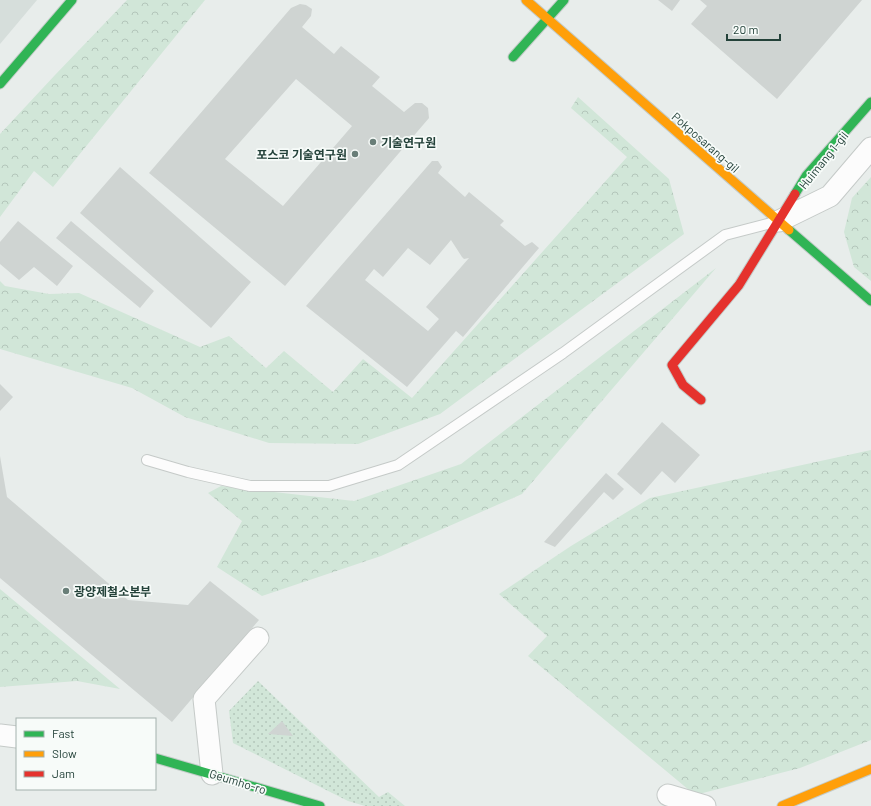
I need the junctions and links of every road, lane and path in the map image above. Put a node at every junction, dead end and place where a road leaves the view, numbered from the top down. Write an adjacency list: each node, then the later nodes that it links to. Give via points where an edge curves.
1 (72, 0): 6 (street)
2 (526, 0): 4 (street, Pokposarang-gil)
3 (564, 0): 4 (street)
4 (548, 19): 5 (street); 9 (street, Pokposarang-gil)
5 (513, 57)
6 (0, 84)
7 (871, 102): 9 (street, Huimang 1-gil, via 806,176)
8 (871, 148): 9 (street, Huimang 1-gil, via 830,196)
9 (779, 221): 10 (street, Pokposarang-gil); 11 (street, via 739,285 672,365 683,385); 12 (lane, via 725,234 563,353 398,465 329,486 250,486)
10 (871, 301)
11 (701, 400)
12 (147, 460)
13 (258, 638): 18 (street, via 204,699)
14 (0, 735): 15 (street)
15 (16, 736)
16 (156, 758): 18 (street, Geumho-ro)
17 (871, 769): 22 (street)
18 (212, 774): 20 (street, Geumho-ro)
19 (668, 795): 21 (street)
20 (320, 806)
21 (705, 806)
22 (782, 806)

